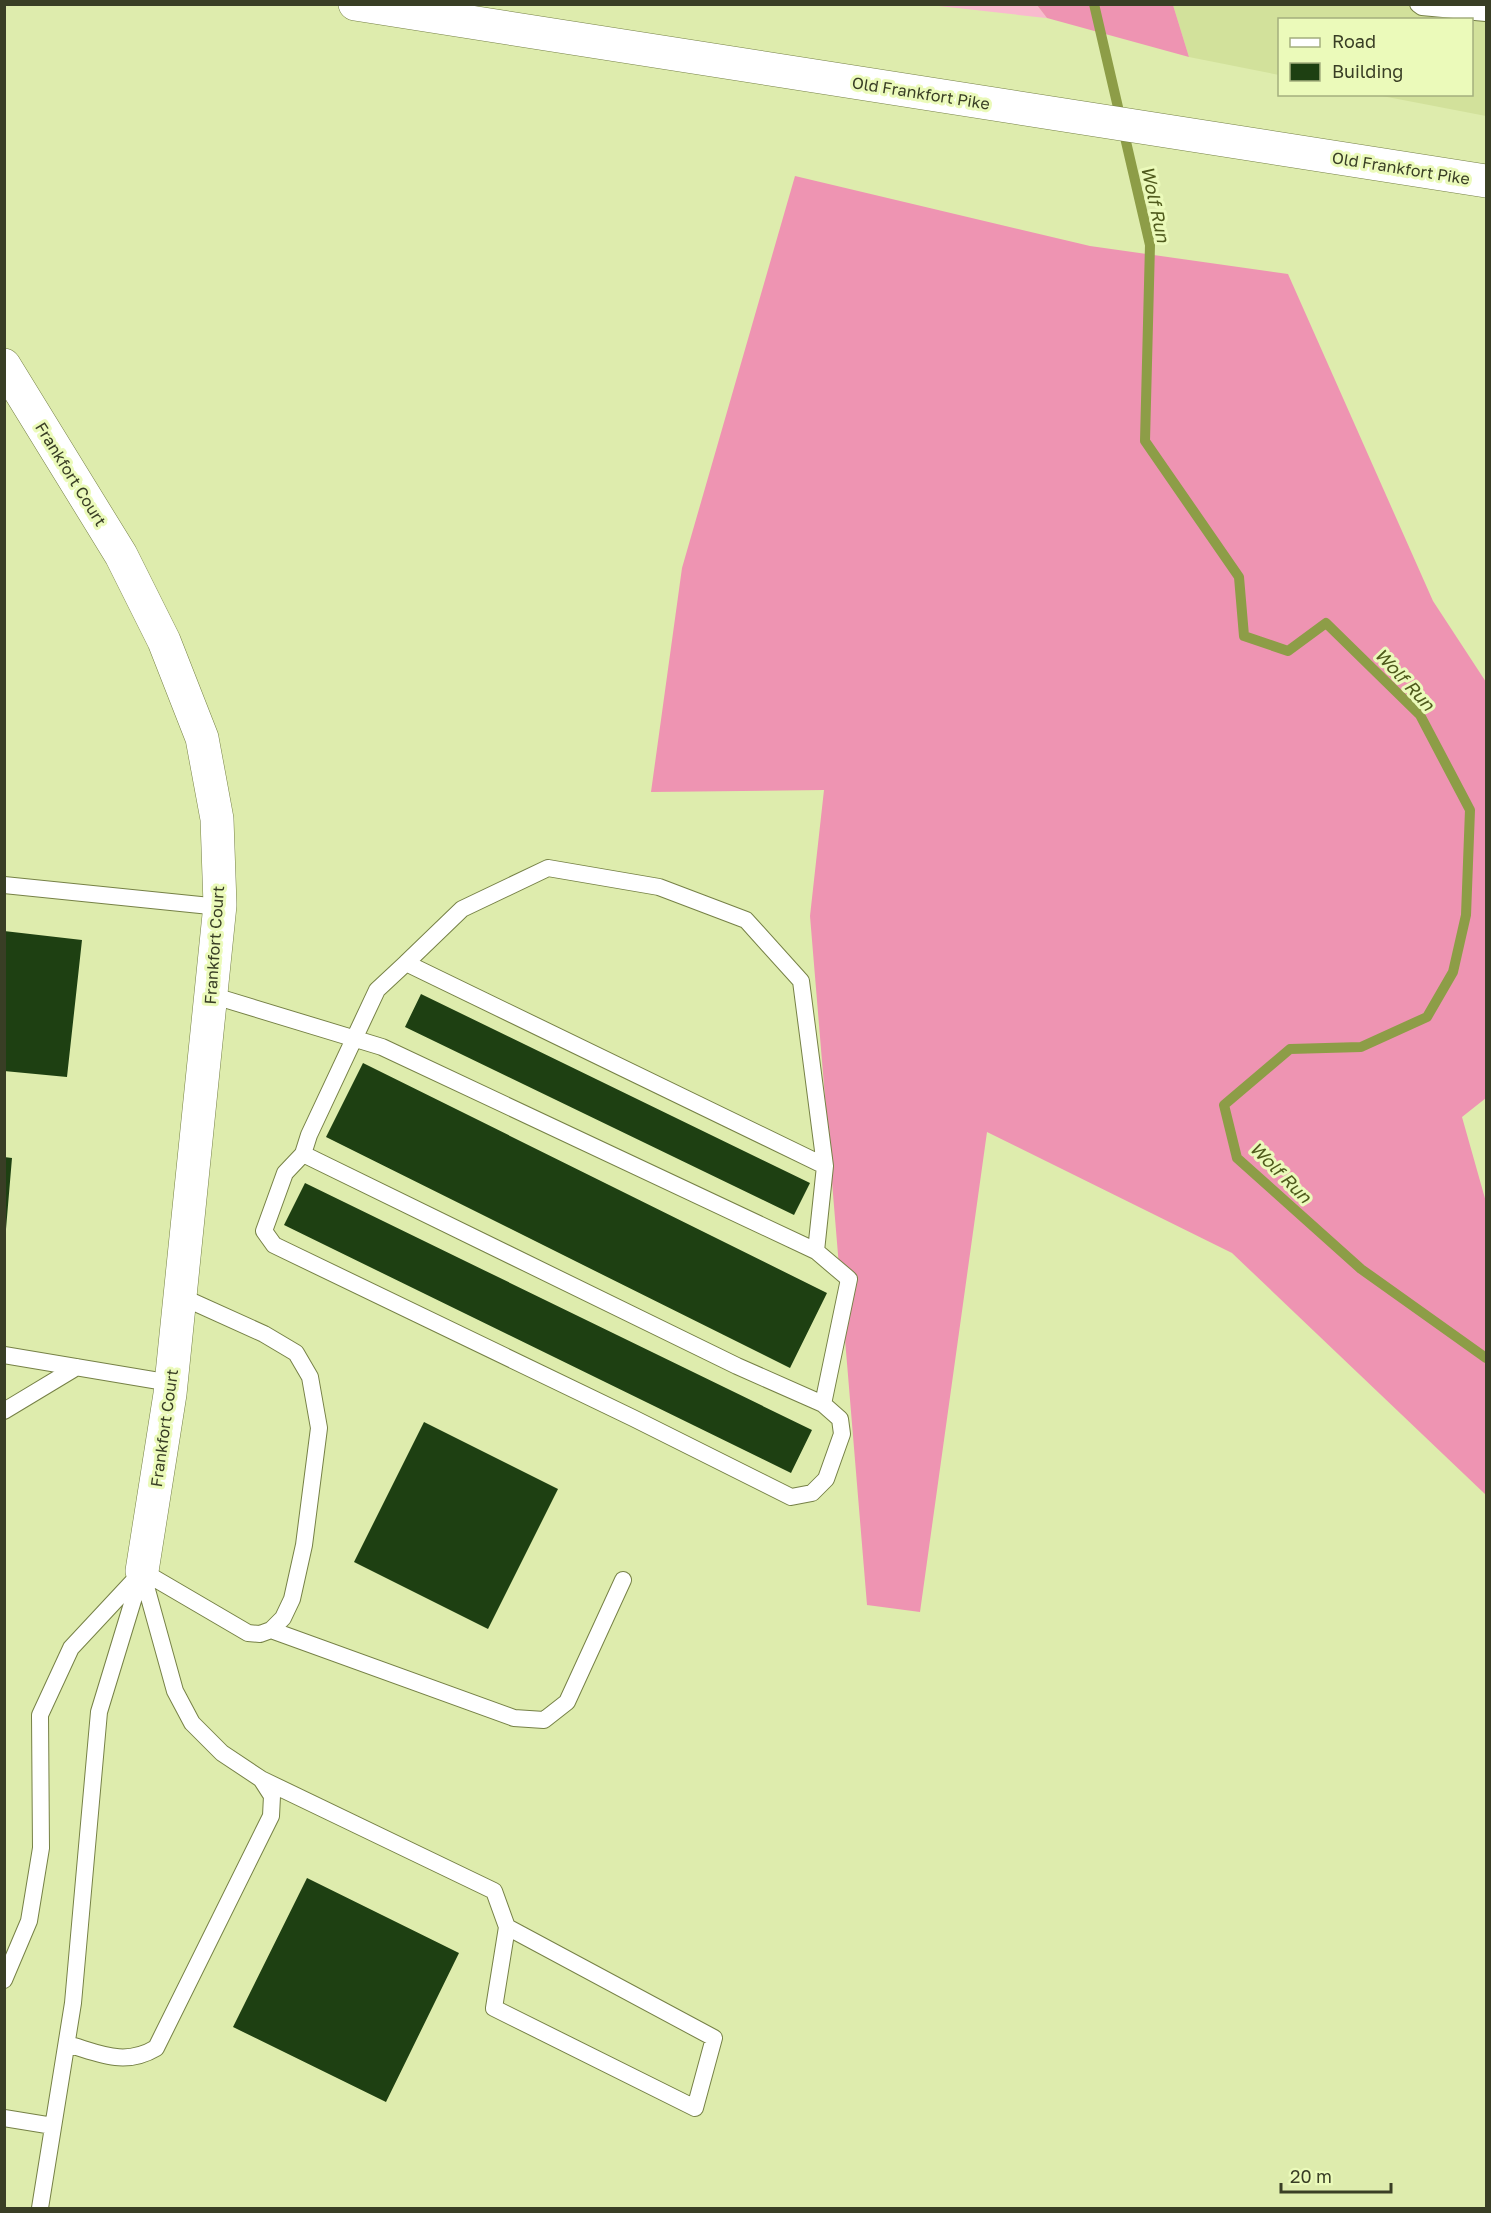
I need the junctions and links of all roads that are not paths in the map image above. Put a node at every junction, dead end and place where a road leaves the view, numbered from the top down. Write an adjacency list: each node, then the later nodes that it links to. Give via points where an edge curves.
1 (355, 4): 4 (street, Old Frankfort Pike)
2 (1418, 4): 3 (lane)
3 (1486, 14)
4 (1486, 181)
5 (4, 365): 7 (street, Frankfort Court, via 121,555 168,652 202,738 217,819)
6 (4, 885): 7 (lane)
7 (220, 907): 9 (street, Frankfort Court)
8 (406, 963): 10 (lane, via 377,990); 12 (lane); 12 (lane, via 462,909 548,868 659,888 746,920 801,981)
9 (211, 995): 10 (lane); 14 (street, Frankfort Court)
10 (353, 1038): 11 (lane); 13 (lane, via 382,1047)
11 (303, 1154): 18 (lane, via 737,1366); 18 (lane, via 285,1173 264,1231 274,1245 791,1497 812,1493 826,1479 842,1434 840,1419)
12 (825, 1166): 13 (lane)
13 (816, 1251): 18 (lane, via 849,1279)
14 (180, 1296): 17 (street, Frankfort Court); 22 (lane, via 296,1353 310,1377 320,1428 304,1545 292,1599 283,1618)
15 (4, 1355): 16 (lane)
16 (76, 1367): 17 (lane); 19 (lane)
17 (171, 1383): 20 (street, Frankfort Court)
18 (823, 1404)
19 (4, 1411)
20 (142, 1571): 22 (lane, via 248,1633); 23 (lane, via 175,1691 192,1723 222,1753); 25 (lane, via 71,1648 40,1715 41,1848 29,1921); 26 (lane, via 99,1712)
21 (623, 1580): 22 (lane, via 567,1702 544,1720 514,1718)
22 (271, 1630)
23 (261, 1779): 24 (lane, via 495,1891); 26 (lane, via 272,1796 271,1816 156,2048 141,2057 116,2058)
24 (507, 1927): 24 (lane, via 494,2008 695,2108 714,2037)
25 (4, 1980)
26 (67, 2044): 28 (lane)
27 (4, 2118): 28 (lane)
28 (53, 2126): 29 (lane)
29 (40, 2208)

